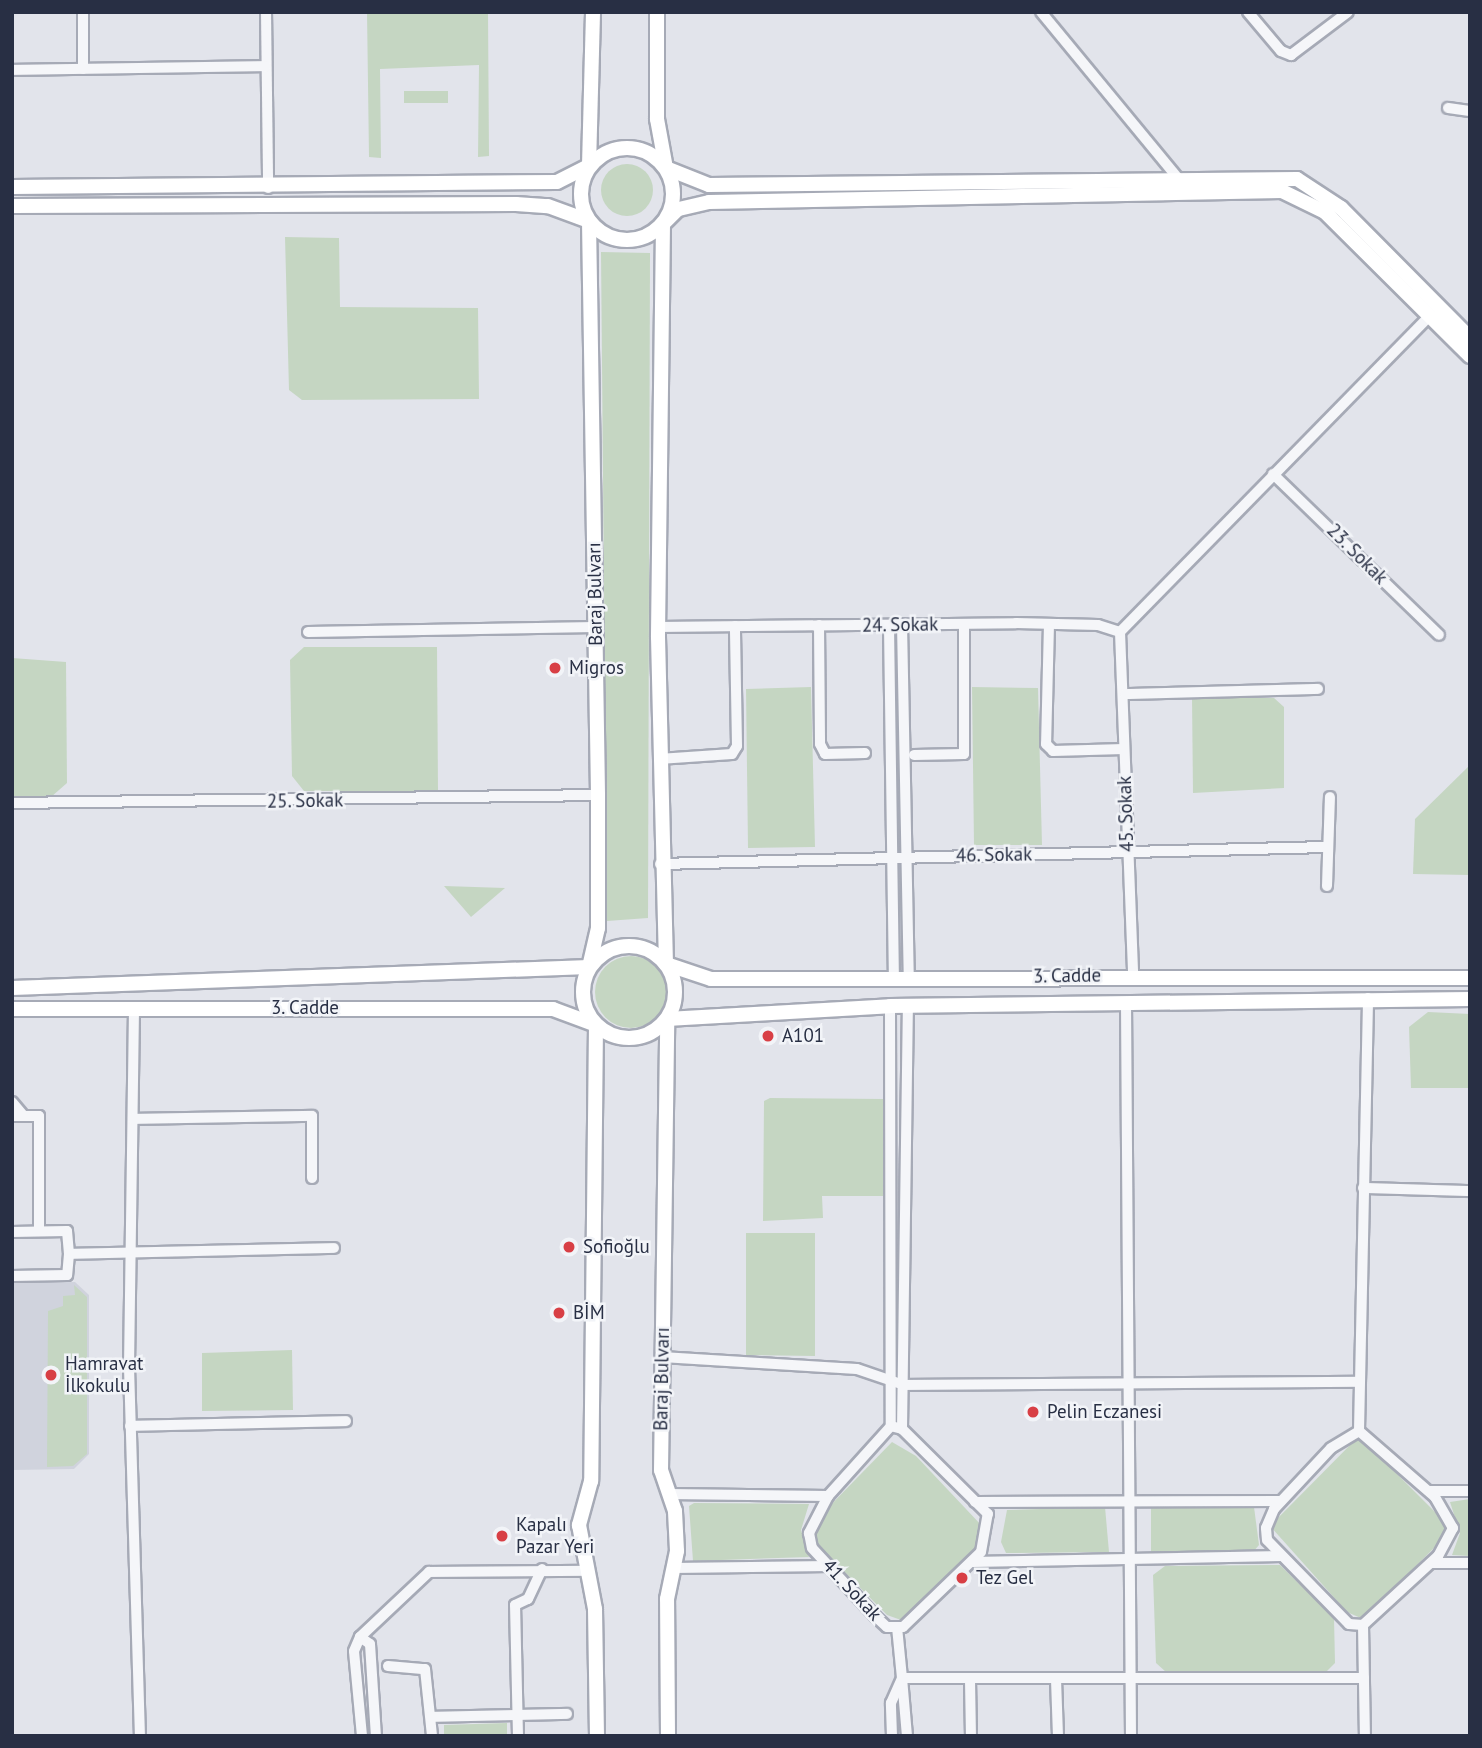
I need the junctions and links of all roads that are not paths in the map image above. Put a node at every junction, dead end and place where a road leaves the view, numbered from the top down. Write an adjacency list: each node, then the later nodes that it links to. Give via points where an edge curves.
1 (83, 12): 9 (street)
2 (265, 12): 8 (street)
3 (593, 12): 13 (main road)
4 (657, 12): 14 (main road, via 657,119)
5 (1041, 12): 15 (street)
6 (1248, 12): 7 (street, via 1281,51 1291,55)
7 (1348, 12)
8 (266, 66): 9 (street); 17 (street)
9 (83, 69): 10 (street)
10 (12, 70)
11 (1448, 108): 12 (street)
12 (1470, 111)
13 (589, 166): 14 (main road, via 629,147); 17 (main road, via 537,184); 19 (main road, via 580,193)
14 (666, 168): 15 (main road, via 709,185); 20 (main road, via 674,197)
15 (1177, 177): 22 (main road, via 1297,179 1317,190)
16 (12, 187): 17 (main road)
17 (268, 188)
18 (12, 206): 19 (main road, via 516,204 548,206)
19 (589, 221): 20 (main road, via 625,240); 31 (main road, Baraj Bulvarı)
20 (663, 224): 21 (main road, via 678,209 709,202 1282,191 1325,212); 32 (main road)
21 (1430, 315): 23 (main road); 24 (street)
22 (1470, 338)
23 (1470, 356)
24 (1273, 474): 34 (street); 35 (street, 23. Sokak)
25 (902, 624): 26 (street, 24. Sokak); 30 (street, 24. Sokak); 47 (street)
26 (964, 624): 27 (street, 24. Sokak); 40 (street, via 964,754)
27 (1048, 624): 34 (street, 24. Sokak); 38 (street, via 1046,744 1053,751)
28 (819, 625): 29 (street, 24. Sokak); 30 (street, 24. Sokak); 39 (street, via 820,744 825,754)
29 (735, 626): 32 (street, 24. Sokak); 41 (street, via 737,746 732,754)
30 (889, 626): 48 (street)
31 (595, 627): 33 (street); 42 (main road, Baraj Bulvarı)
32 (658, 627): 41 (main road)
33 (308, 632)
34 (1120, 632): 37 (street, 45. Sokak)
35 (1439, 635)
36 (1318, 689): 37 (street)
37 (1125, 694): 38 (street, 45. Sokak)
38 (1124, 749): 46 (street, 45. Sokak)
39 (865, 753)
40 (914, 755)
41 (659, 759): 49 (main road)
42 (598, 795): 44 (street, 25. Sokak); 52 (main road, Baraj Bulvarı, via 598,929)
43 (1330, 797): 45 (street)
44 (12, 803)
45 (1328, 847): 46 (street, 46. Sokak); 50 (street)
46 (1127, 853): 47 (street, 46. Sokak); 53 (street, 45. Sokak)
47 (907, 856): 48 (street, 46. Sokak); 54 (street)
48 (893, 857): 49 (street, 46. Sokak); 54 (street)
49 (660, 864): 51 (main road)
50 (1327, 886)
51 (666, 964): 52 (main road, via 627,945); 54 (main road, 3. Cadde, via 711,979); 64 (main road, via 676,992)
52 (589, 967): 56 (main road, 3. Cadde); 65 (main road, via 582,997)
53 (1133, 975): 54 (main road, 3. Cadde); 55 (main road, 3. Cadde)
54 (901, 977)
55 (1470, 978)
56 (12, 988)
57 (1368, 998): 58 (main road, 3. Cadde); 59 (main road, 3. Cadde); 70 (street)
58 (1470, 999)
59 (1126, 1003): 61 (main road, 3. Cadde); 81 (street)
60 (890, 1006): 61 (main road, 3. Cadde); 64 (main road, 3. Cadde); 79 (street)
61 (908, 1007): 82 (street)
62 (12, 1009): 63 (main road, 3. Cadde)
63 (134, 1009): 65 (main road, 3. Cadde, via 553,1009); 68 (street)
64 (667, 1019): 65 (main road, via 640,1037 609,1034); 78 (main road, Baraj Bulvarı)
65 (596, 1024): 102 (main road, via 591,1481 579,1525)
66 (12, 1102): 67 (street)
67 (18, 1116): 72 (street, via 39,1116)
68 (133, 1119): 69 (street, via 312,1116); 75 (street)
69 (312, 1178)
70 (1363, 1188): 71 (street); 80 (street)
71 (1470, 1191)
72 (39, 1231): 73 (street); 76 (street, via 67,1231)
73 (12, 1232)
74 (334, 1248): 75 (street)
75 (132, 1252): 76 (street); 84 (street)
76 (69, 1254): 77 (street, via 67,1275)
77 (12, 1276)
78 (663, 1357): 79 (street, via 844,1368); 89 (main road, Baraj Bulvarı, via 662,1469)
79 (891, 1378): 82 (street); 85 (street)
80 (1358, 1382): 81 (street); 86 (street)
81 (1133, 1383): 82 (street); 91 (street)
82 (904, 1385): 85 (street)
83 (346, 1421): 84 (street)
84 (131, 1426): 115 (street)
85 (897, 1427): 90 (street, 41. Sokak); 93 (street, 41. Sokak)
86 (1359, 1431): 87 (street); 92 (street, via 1348,1433)
87 (1429, 1491): 88 (street); 97 (street, via 1453,1528)
88 (1470, 1491)
89 (669, 1494): 90 (street); 100 (main road, Baraj Bulvarı)
90 (828, 1496): 99 (street, 41. Sokak, via 809,1533 812,1548)
91 (1130, 1499): 92 (street); 93 (street); 95 (street)
92 (1282, 1501): 94 (street, via 1266,1528)
93 (975, 1502): 96 (street, 41. Sokak, via 988,1514 988,1531)
94 (1282, 1556): 95 (street); 103 (street, via 1349,1624)
95 (1129, 1560): 96 (street); 108 (street)
96 (972, 1562): 104 (street, 41. Sokak, via 937,1600)
97 (1431, 1563): 98 (street); 103 (street)
98 (1470, 1563)
99 (829, 1566): 100 (street); 104 (street, 41. Sokak, via 875,1616)
100 (673, 1568): 121 (main road, Baraj Bulvarı, via 667,1599)
101 (542, 1569): 102 (street); 105 (street, via 429,1572); 112 (street, via 528,1599 515,1605)
102 (588, 1571): 120 (main road)
103 (1363, 1625): 109 (street)
104 (897, 1627): 107 (street)
105 (360, 1637): 116 (street, via 354,1651); 117 (street, via 370,1644)
106 (388, 1666): 114 (street, via 425,1669)
107 (902, 1678): 111 (street); 122 (street, via 891,1703); 123 (street)
108 (1131, 1678): 109 (street); 110 (street); 126 (street)
109 (1364, 1678): 127 (street)
110 (1056, 1679): 111 (street); 125 (street)
111 (970, 1680): 124 (street)
112 (517, 1713): 113 (street); 114 (street); 119 (street)
113 (567, 1714)
114 (431, 1717): 118 (street)
115 (140, 1736)
116 (362, 1736)
117 (376, 1736)
118 (432, 1736)
119 (518, 1736)
120 (597, 1736)
121 (668, 1736)
122 (892, 1736)
123 (907, 1736)
124 (971, 1736)
125 (1058, 1736)
126 (1131, 1736)
127 (1365, 1736)

